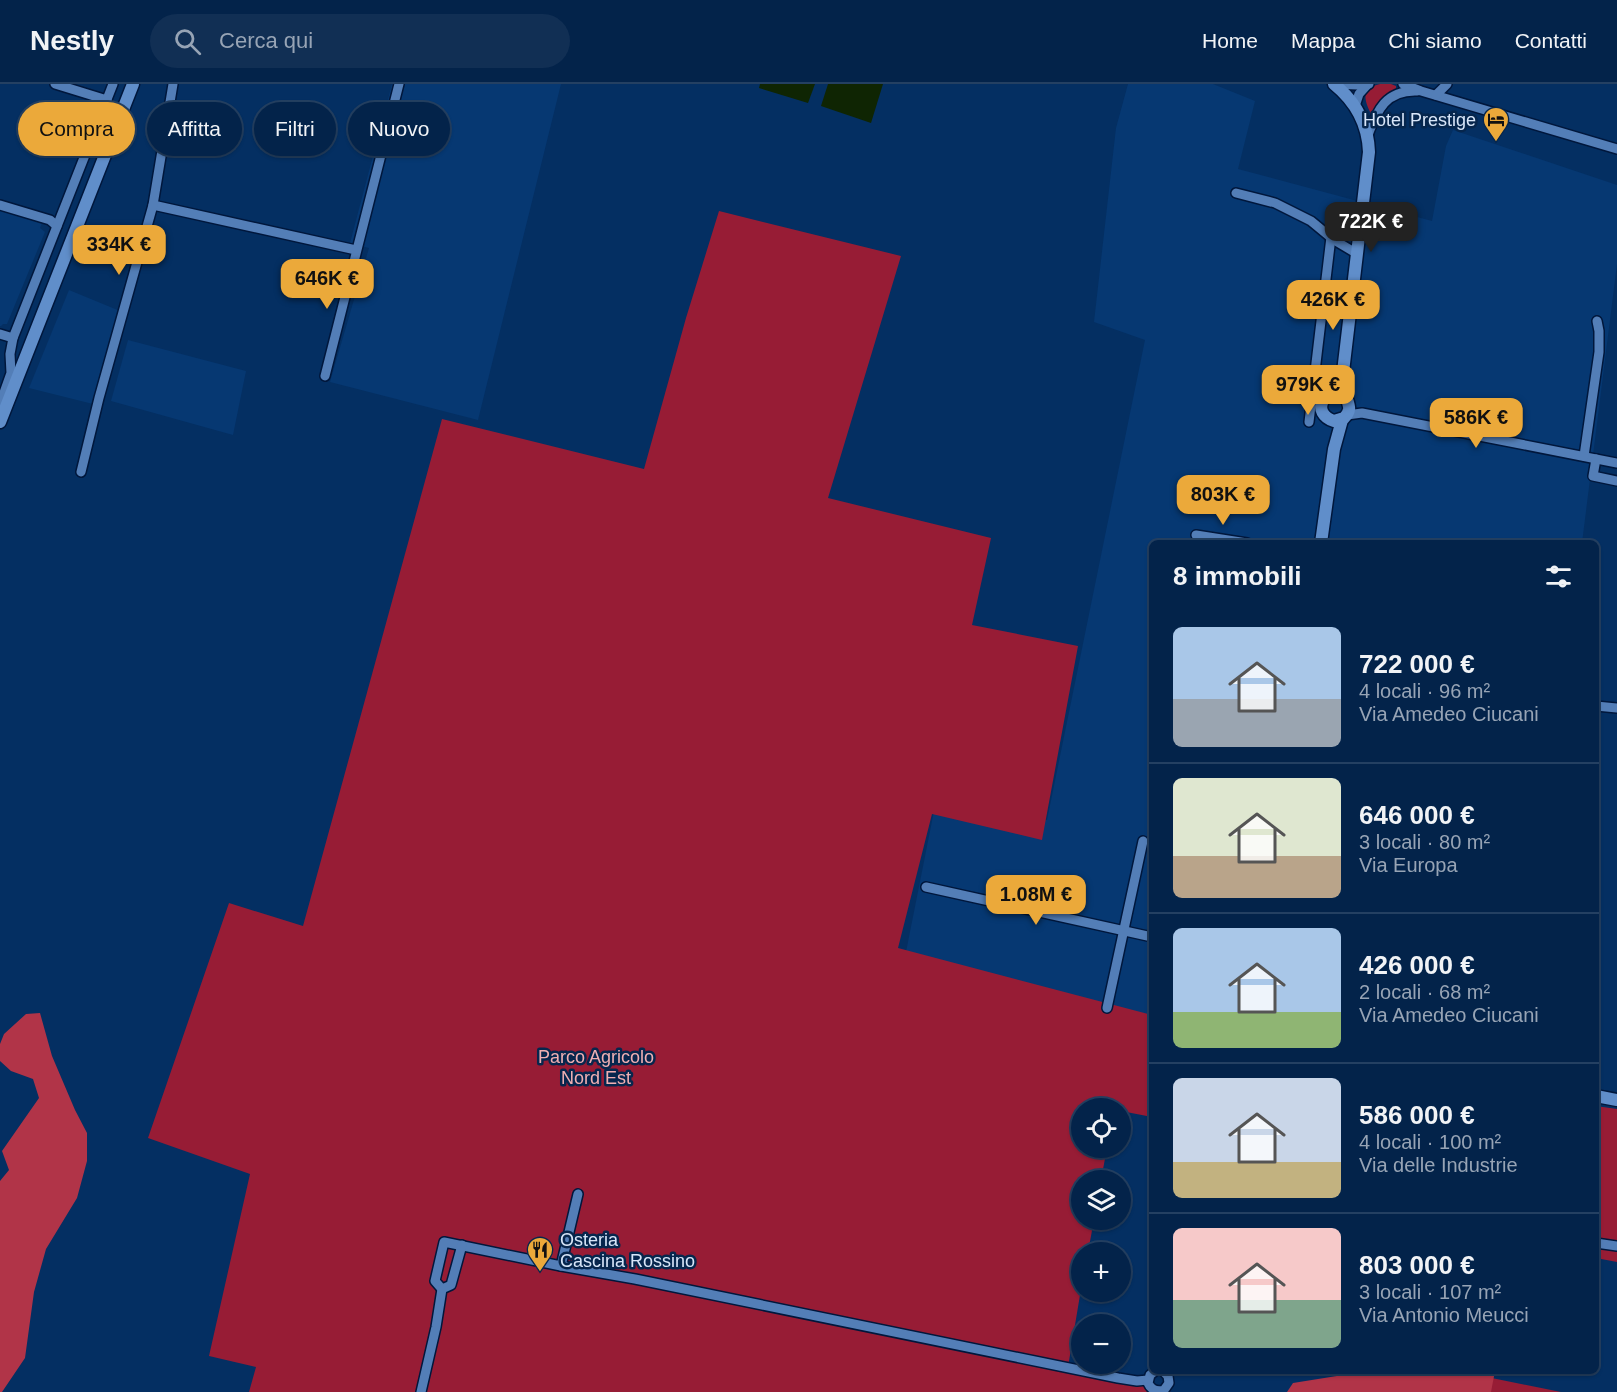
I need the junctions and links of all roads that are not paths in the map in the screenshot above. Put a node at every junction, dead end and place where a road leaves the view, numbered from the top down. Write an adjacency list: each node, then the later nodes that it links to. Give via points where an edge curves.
1 (55, 84): 14 (street)
2 (113, 84): 14 (street)
3 (133, 84): 34 (main road)
4 (173, 84): 20 (street)
5 (399, 84): 23 (street)
6 (1334, 84): 7 (street); 15 (main road)
7 (1368, 84): 15 (street, via 1360,91)
8 (1403, 84): 11 (street)
9 (1447, 84): 12 (street)
10 (1452, 84): 13 (street)
11 (1420, 91): 12 (street); 16 (street, via 1393,95 1375,116)
12 (1436, 95): 13 (street)
13 (1449, 99): 17 (street)
14 (107, 100): 21 (street)
15 (1355, 105): 16 (main road)
16 (1368, 135): 24 (main road, via 1369,160)
17 (1617, 149)
18 (1236, 193): 22 (street, via 1275,203 1311,221)
19 (0, 205): 21 (street, via 50,220)
20 (153, 205): 23 (street); 40 (street)
21 (57, 226): 27 (street)
22 (1331, 237): 24 (street); 35 (street)
23 (357, 250): 29 (street)
24 (1356, 253): 28 (main road)
25 (1597, 321): 37 (street, via 1599,352)
26 (0, 334): 27 (street)
27 (13, 338): 31 (street, via 11,373)
28 (1343, 372): 30 (main road); 32 (main road)
29 (325, 376)
30 (1331, 394): 32 (main road, via 1340,394); 33 (main road, via 1322,405)
31 (0, 404)
32 (1346, 409): 33 (main road, via 1334,421); 36 (main road); 37 (street)
33 (1327, 418): 36 (main road)
34 (0, 422)
35 (1309, 422)
36 (1334, 449): 44 (main road)
37 (1584, 456): 38 (street)
38 (1596, 459): 39 (street); 41 (street, via 1593,476)
39 (1617, 463)
40 (81, 472)
41 (1617, 481)
42 (1196, 535): 43 (street)
43 (1228, 540)
44 (1321, 540)
45 (1599, 706): 46 (street)
46 (1617, 708)
47 (1143, 841): 49 (street)
48 (926, 888): 49 (street)
49 (1124, 931): 50 (street); 51 (street)
50 (1149, 936)
51 (1107, 1008)
52 (1599, 1097): 53 (main road)
53 (1617, 1100)
54 (578, 1194): 58 (street)
55 (1599, 1243): 57 (street)
56 (462, 1245): 58 (street); 59 (street, via 451,1285); 59 (street, via 444,1242 435,1281)
57 (1617, 1246)
58 (561, 1266): 62 (street, via 1118,1378)
59 (442, 1289): 63 (street)
60 (1150, 1374): 62 (street)
61 (1166, 1374): 64 (street, via 1169,1383)
62 (1148, 1380): 64 (street, via 1149,1386)
63 (421, 1392)
64 (1159, 1392)

